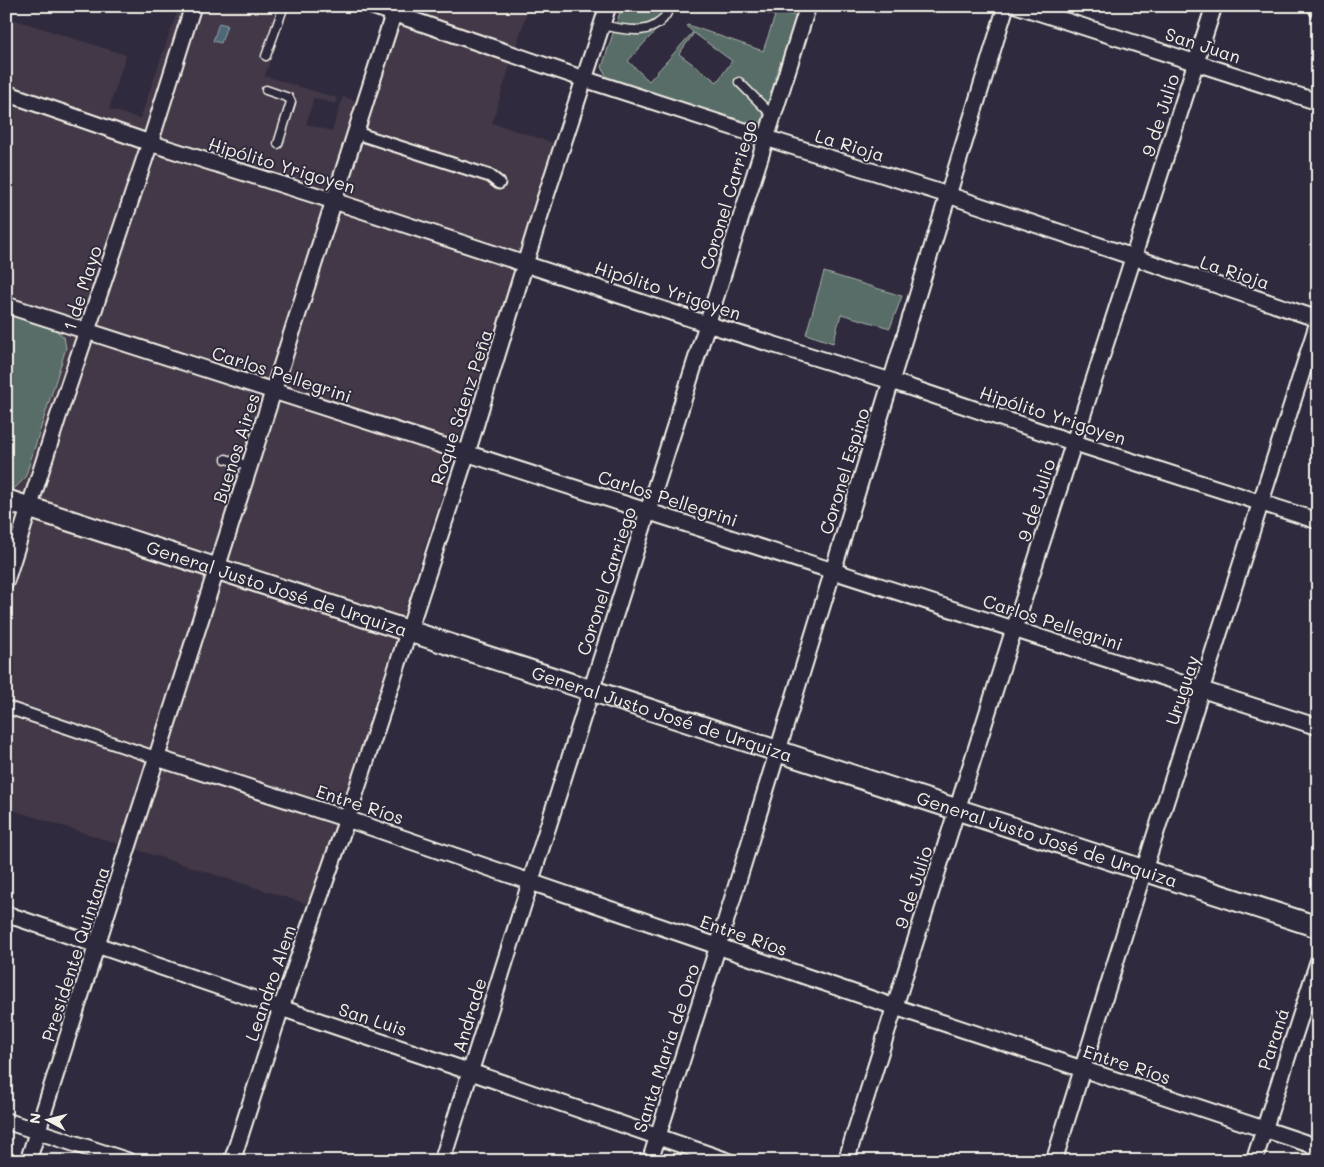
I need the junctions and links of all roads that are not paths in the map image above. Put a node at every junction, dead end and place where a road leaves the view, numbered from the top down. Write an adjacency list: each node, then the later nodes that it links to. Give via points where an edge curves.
1 (193, 6): 24 (street, 1 de Mayo)
2 (284, 6): 14 (lane)
3 (372, 6): 11 (street, La Rioja)
4 (608, 6): 13 (street, Roque Sáenz Peña)
5 (670, 6): 13 (lane, via 661,23 642,30 624,31)
6 (808, 6): 21 (street, Coronel Carriego)
7 (1006, 6): 27 (street, Coronel Espino)
8 (1019, 6): 15 (street, San Juan)
9 (1214, 6): 15 (street, 9 de Julio)
10 (1316, 6): 12 (street)
11 (395, 10): 16 (street, La Rioja); 22 (street, Buenos Aires)
12 (1318, 11)
13 (602, 25): 16 (street, Roque Sáenz Peña)
14 (266, 56)
15 (1196, 63): 20 (street, San Juan); 29 (street, 9 de Julio)
16 (584, 79): 23 (street, La Rioja); 30 (street, Roque Sáenz Peña)
17 (739, 82): 21 (lane)
18 (266, 90): 25 (lane, via 289,98 290,102)
19 (6, 94): 24 (street, Hipólito Yrigoyen)
20 (1318, 102)
21 (772, 116): 23 (street, Coronel Carriego)
22 (356, 133): 26 (street, via 490,176); 28 (street, Buenos Aires)
23 (766, 138): 27 (street, La Rioja); 33 (street, Coronel Carriego)
24 (150, 143): 28 (street, Hipólito Yrigoyen); 34 (street, 1 de Mayo)
25 (278, 144)
26 (498, 183)
27 (948, 196): 29 (street, La Rioja); 35 (street, Coronel Espino)
28 (334, 201): 30 (street, Hipólito Yrigoyen); 36 (street, Buenos Aires)
29 (1133, 258): 32 (street, La Rioja); 37 (street, 9 de Julio)
30 (526, 263): 33 (street, Hipólito Yrigoyen); 38 (street, Roque Sáenz Peña)
31 (6, 305): 34 (street, Carlos Pellegrini)
32 (1318, 320): 42 (street, Uruguay)
33 (707, 324): 35 (street, Hipólito Yrigoyen); 44 (street, Coronel Carriego)
34 (87, 331): 36 (street, Carlos Pellegrini); 43 (street, 1 de Mayo)
35 (891, 381): 37 (street, Hipólito Yrigoyen); 47 (street, Coronel Espino)
36 (274, 391): 38 (street, Carlos Pellegrini); 40 (street, Buenos Aires)
37 (1075, 443): 42 (street, Hipólito Yrigoyen); 49 (street, 9 de Julio)
38 (466, 453): 44 (street, Carlos Pellegrini); 50 (street, Roque Sáenz Peña)
39 (226, 459): 40 (lane)
40 (250, 466): 46 (street, Buenos Aires)
41 (6, 500): 43 (street, General Justo José de Urquiza)
42 (1260, 502): 45 (street, Hipólito Yrigoyen); 51 (street, Uruguay)
43 (30, 507): 46 (street, General Justo José de Urquiza); 48 (street, 1 de Mayo)
44 (648, 511): 47 (street, Carlos Pellegrini); 52 (street, Coronel Carriego)
45 (1318, 521)
46 (218, 568): 50 (street, General Justo José de Urquiza); 56 (street, Buenos Aires)
47 (833, 570): 49 (street, Carlos Pellegrini); 55 (street, Coronel Espino)
48 (6, 581)
49 (1014, 629): 51 (street, Carlos Pellegrini); 57 (street, 9 de Julio)
50 (408, 630): 52 (street, General Justo José de Urquiza); 58 (street, Roque Sáenz Peña)
51 (1202, 689): 54 (street, Carlos Pellegrini); 59 (street, Uruguay)
52 (591, 690): 55 (street, General Justo José de Urquiza); 60 (street, Coronel Carriego)
53 (6, 707): 56 (street)
54 (1318, 727)
55 (778, 751): 57 (street, General Justo José de Urquiza); 64 (street, Coronel Espino)
56 (157, 758): 58 (street, Entre Ríos); 63 (street, Presidente Quintana)
57 (957, 810): 59 (street, General Justo José de Urquiza); 66 (street, 9 de Julio)
58 (347, 819): 60 (street, Entre Ríos); 67 (street, Leandro Alem)
59 (1144, 870): 62 (street, General Justo José de Urquiza); 68 (street, Uruguay)
60 (530, 881): 64 (street, Entre Ríos); 69 (street, Andrade)
61 (6, 914): 63 (street, San Luis)
62 (1318, 927)
63 (97, 945): 67 (street, San Luis); 72 (street, Presidente Quintana)
64 (718, 946): 66 (street, Entre Ríos); 73 (street, Santa María de Oro)
65 (1318, 962): 71 (street, Paraná)
66 (895, 1007): 68 (street, Entre Ríos); 81 (street, 9 de Julio)
67 (281, 1008): 69 (street, San Luis); 77 (street, Leandro Alem)
68 (1082, 1069): 71 (street, Entre Ríos); 82 (street, Uruguay)
69 (471, 1072): 73 (street, San Luis); 78 (street, Andrade)
70 (6, 1121): 72 (street)
71 (1264, 1128): 74 (street, Entre Ríos); 83 (street, Paraná)
72 (37, 1131): 75 (street, Presidente Quintana); 76 (street)
73 (657, 1137): 79 (street, Santa María de Oro); 80 (street, San Luis)
74 (1318, 1147)
75 (28, 1161)
76 (128, 1161)
77 (232, 1161)
78 (442, 1161)
79 (650, 1161)
80 (728, 1161)
81 (846, 1161)
82 (1054, 1161)
83 (1254, 1161)

